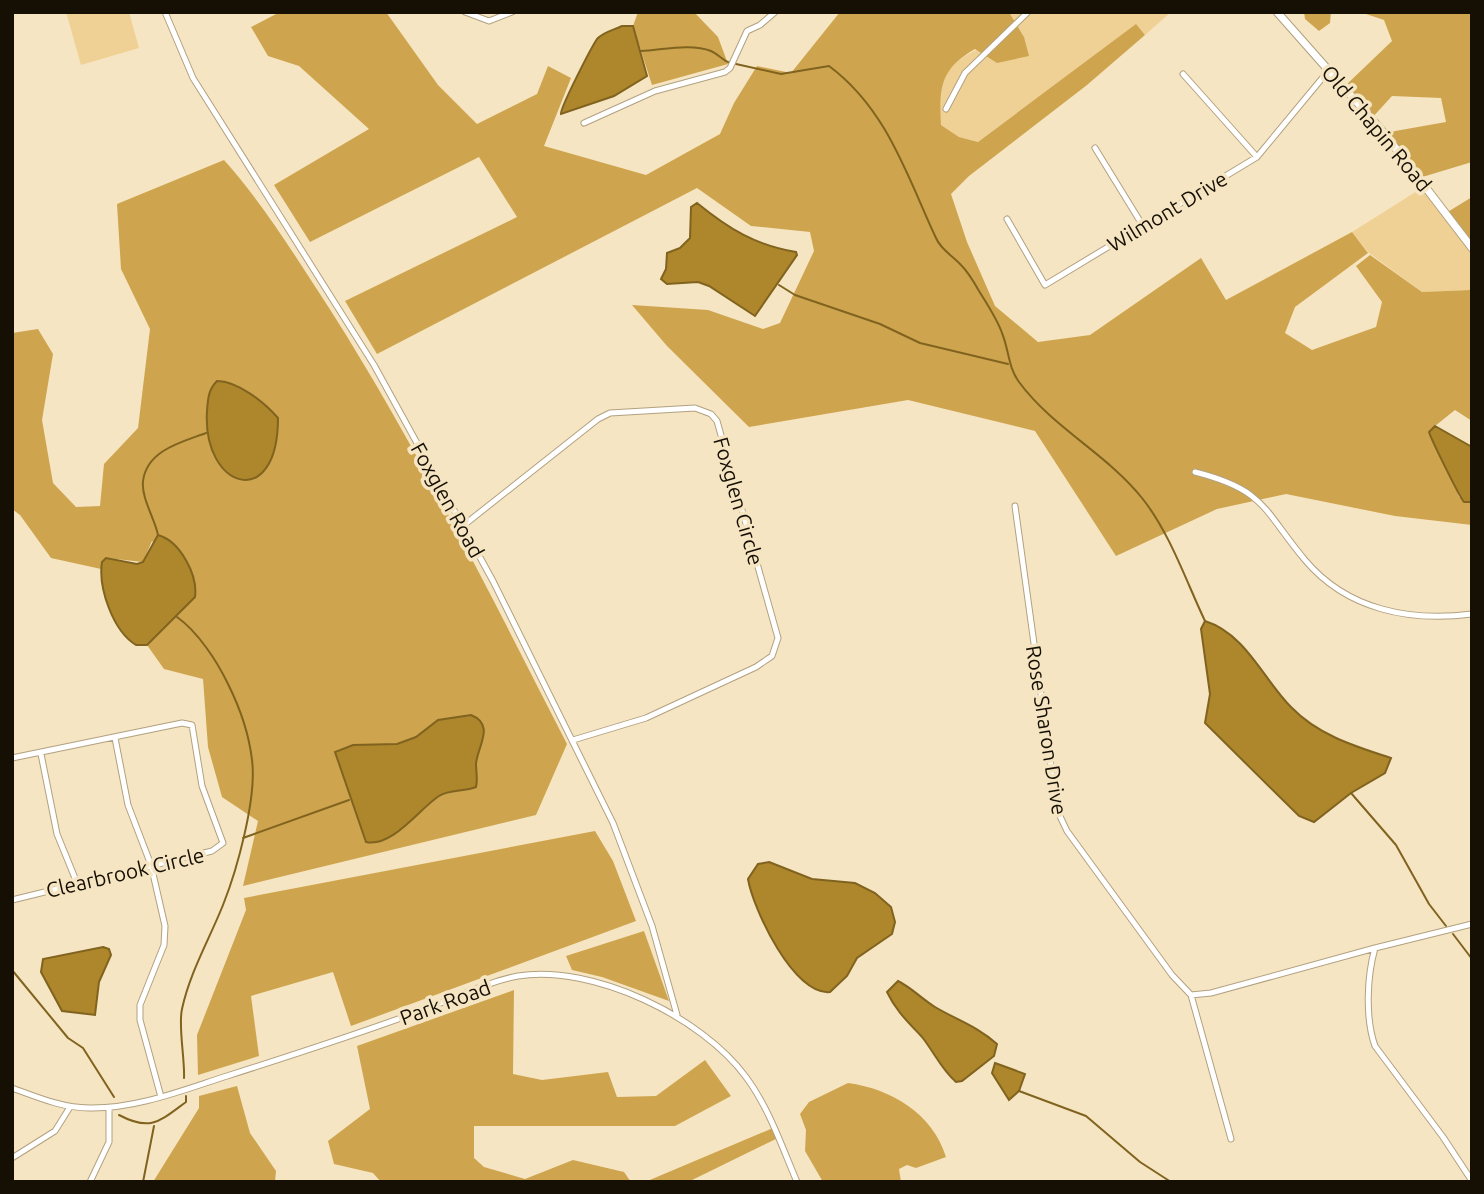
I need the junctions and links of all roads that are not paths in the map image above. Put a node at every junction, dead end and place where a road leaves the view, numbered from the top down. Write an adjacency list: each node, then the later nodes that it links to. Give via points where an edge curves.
1 (165, 12): 18 (street, Foxglen Road, via 194,78 374,365)
2 (465, 12): 3 (street, via 489,21)
3 (512, 12)
4 (775, 12): 10 (street, via 747,31 730,68 655,91)
5 (1028, 12): 9 (street, via 965,73)
6 (1277, 12): 7 (street, Old Chapin Road)
7 (1329, 70): 12 (street, Wilmont Drive); 15 (street, Old Chapin Road)
8 (1184, 74): 12 (street)
9 (946, 109)
10 (584, 123)
11 (1095, 148): 14 (street)
12 (1257, 157): 14 (street, Wilmont Drive)
13 (1007, 219): 14 (street, Wilmont Drive, via 1045,285)
14 (1143, 226)
15 (1472, 248)
16 (1195, 472): 19 (street, via 1220,478 1253,496 1271,511 1310,566 1337,589 1365,604 1411,616)
17 (1015, 506): 29 (street, Rose Sharon Drive, via 1057,810 1074,841)
18 (464, 525): 21 (street, Foxglen Road); 21 (street, Foxglen Circle, via 610,413 695,408 716,421 778,638 776,649 756,667 646,718)
19 (1472, 614)
20 (115, 738): 22 (street, Clearbrook Circle); 24 (street, via 128,805); 24 (street, Clearbrook Circle, via 182,723 192,725 202,786 223,843 212,851)
21 (573, 740): 30 (street, Foxglen Road, via 626,854)
22 (41, 754): 23 (street, Clearbrook Circle); 25 (street, via 57,834)
23 (12, 758)
24 (151, 865): 25 (street, Clearbrook Circle); 32 (street, via 166,937 144,992 140,1020)
25 (77, 883): 26 (street, Clearbrook Circle)
26 (12, 900)
27 (1472, 924): 28 (street)
28 (1375, 948): 29 (street); 37 (street, via 1370,971 1375,1046)
29 (1191, 995): 35 (street, Rose Sharon Drive)
30 (677, 1015): 32 (street, Park Road, via 599,985 556,976 515,977 319,1049); 39 (street, Park Road, via 711,1040 745,1075)
31 (12, 1088): 33 (street, Park Road)
32 (161, 1097): 34 (street, Park Road)
33 (70, 1107): 34 (street, Park Road); 36 (street, via 55,1130)
34 (109, 1108): 38 (street, via 109,1142)
35 (1231, 1139)
36 (12, 1158)
37 (1472, 1181)
38 (90, 1182)
39 (797, 1182)

